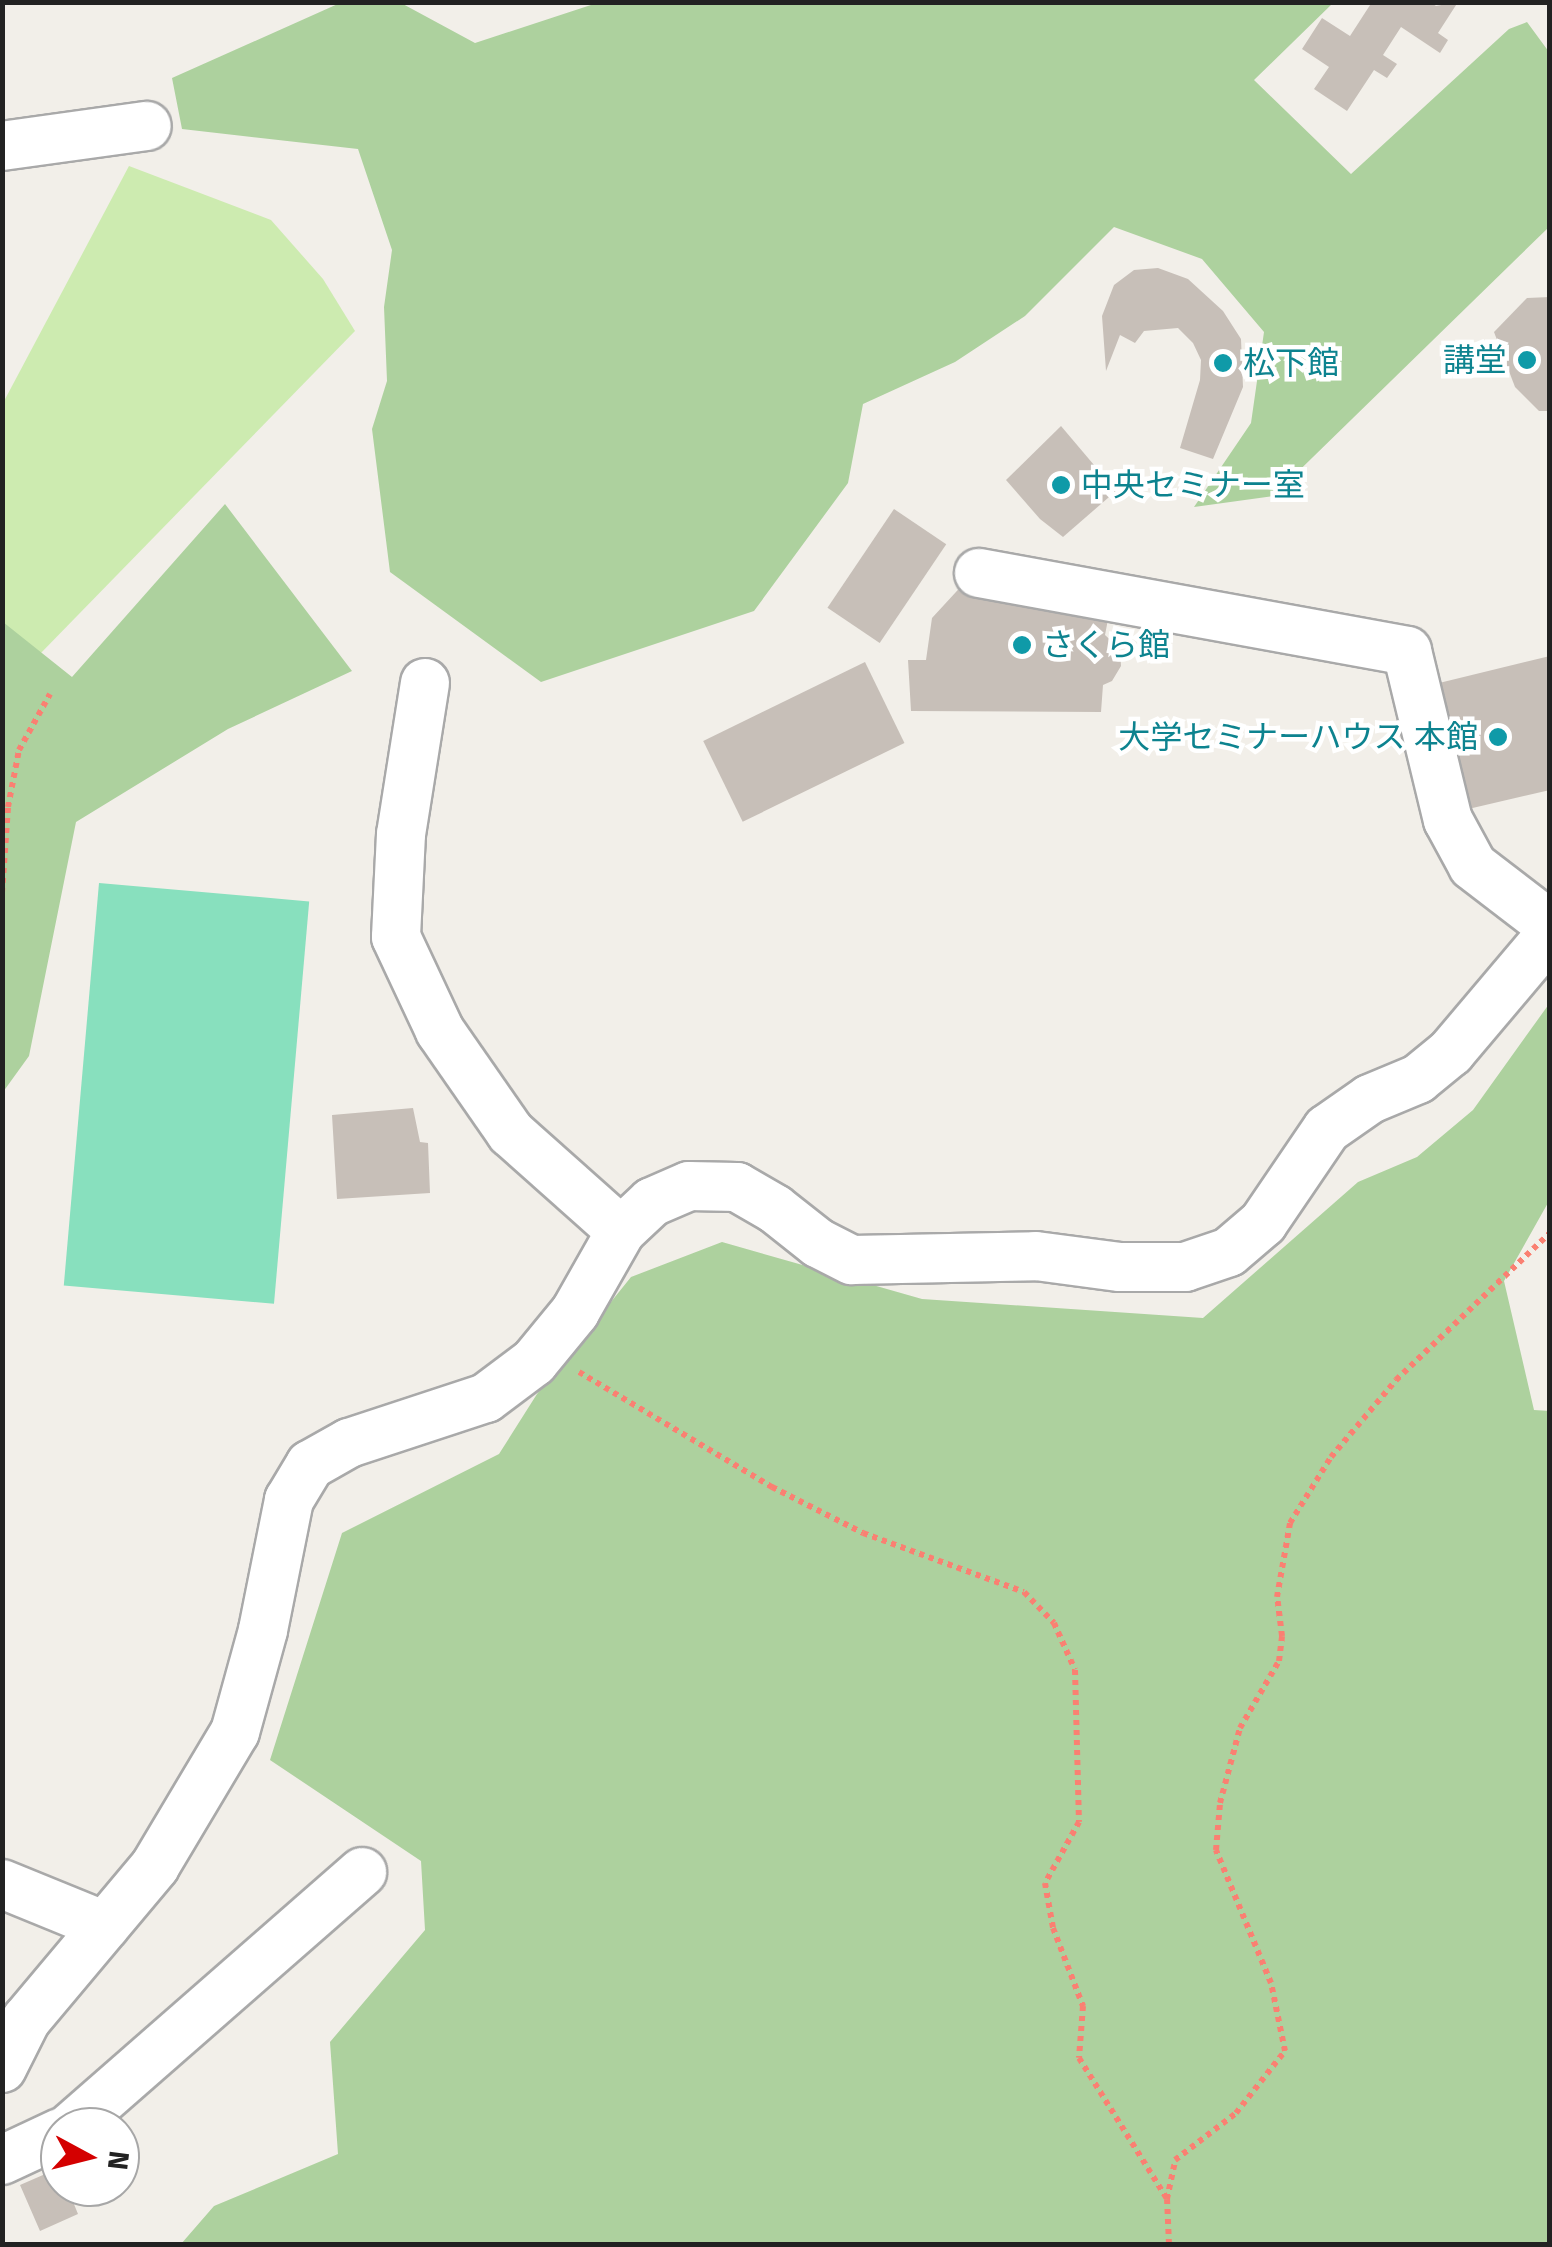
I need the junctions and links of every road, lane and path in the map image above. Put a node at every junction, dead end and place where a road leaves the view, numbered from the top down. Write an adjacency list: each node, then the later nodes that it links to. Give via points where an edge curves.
1 (147, 126): 2 (street)
2 (2, 146)
3 (979, 574): 7 (street, via 1407,651 1448,820 1473,866)
4 (425, 684): 9 (street, via 401,834 396,937 440,1031 511,1134)
5 (50, 694): 6 (path, via 20,750)
6 (2, 893)
7 (1550, 924)
8 (1550, 935): 9 (street, via 1451,1052 1418,1080 1370,1099 1327,1130 1264,1223 1230,1252 1185,1267 1036,1256 852,1260 737,1187 689,1186 652,1202)
9 (621, 1232): 11 (street, via 575,1312)
10 (1550, 1233): 19 (path, via 1396,1380 1330,1458 1290,1523 1277,1597 1279,1660 1240,1728 1216,1850 1271,1983 1285,2051 1236,2113 1175,2160)
11 (545, 1348): 14 (street, via 486,1398 349,1443 310,1465 289,1500 235,1732 155,1866); 19 (path, via 772,1488 863,1533 1024,1592 1054,1623 1074,1670 1079,1822 1045,1883 1083,2006 1079,2058)
12 (362, 1872): 16 (street)
13 (2, 1884): 14 (street)
14 (105, 1926): 15 (street, via 26,2020)
15 (2, 2068)
16 (94, 2107)
17 (40, 2142): 18 (street)
18 (2, 2160)
19 (1167, 2199): 20 (path)
20 (1169, 2244)

